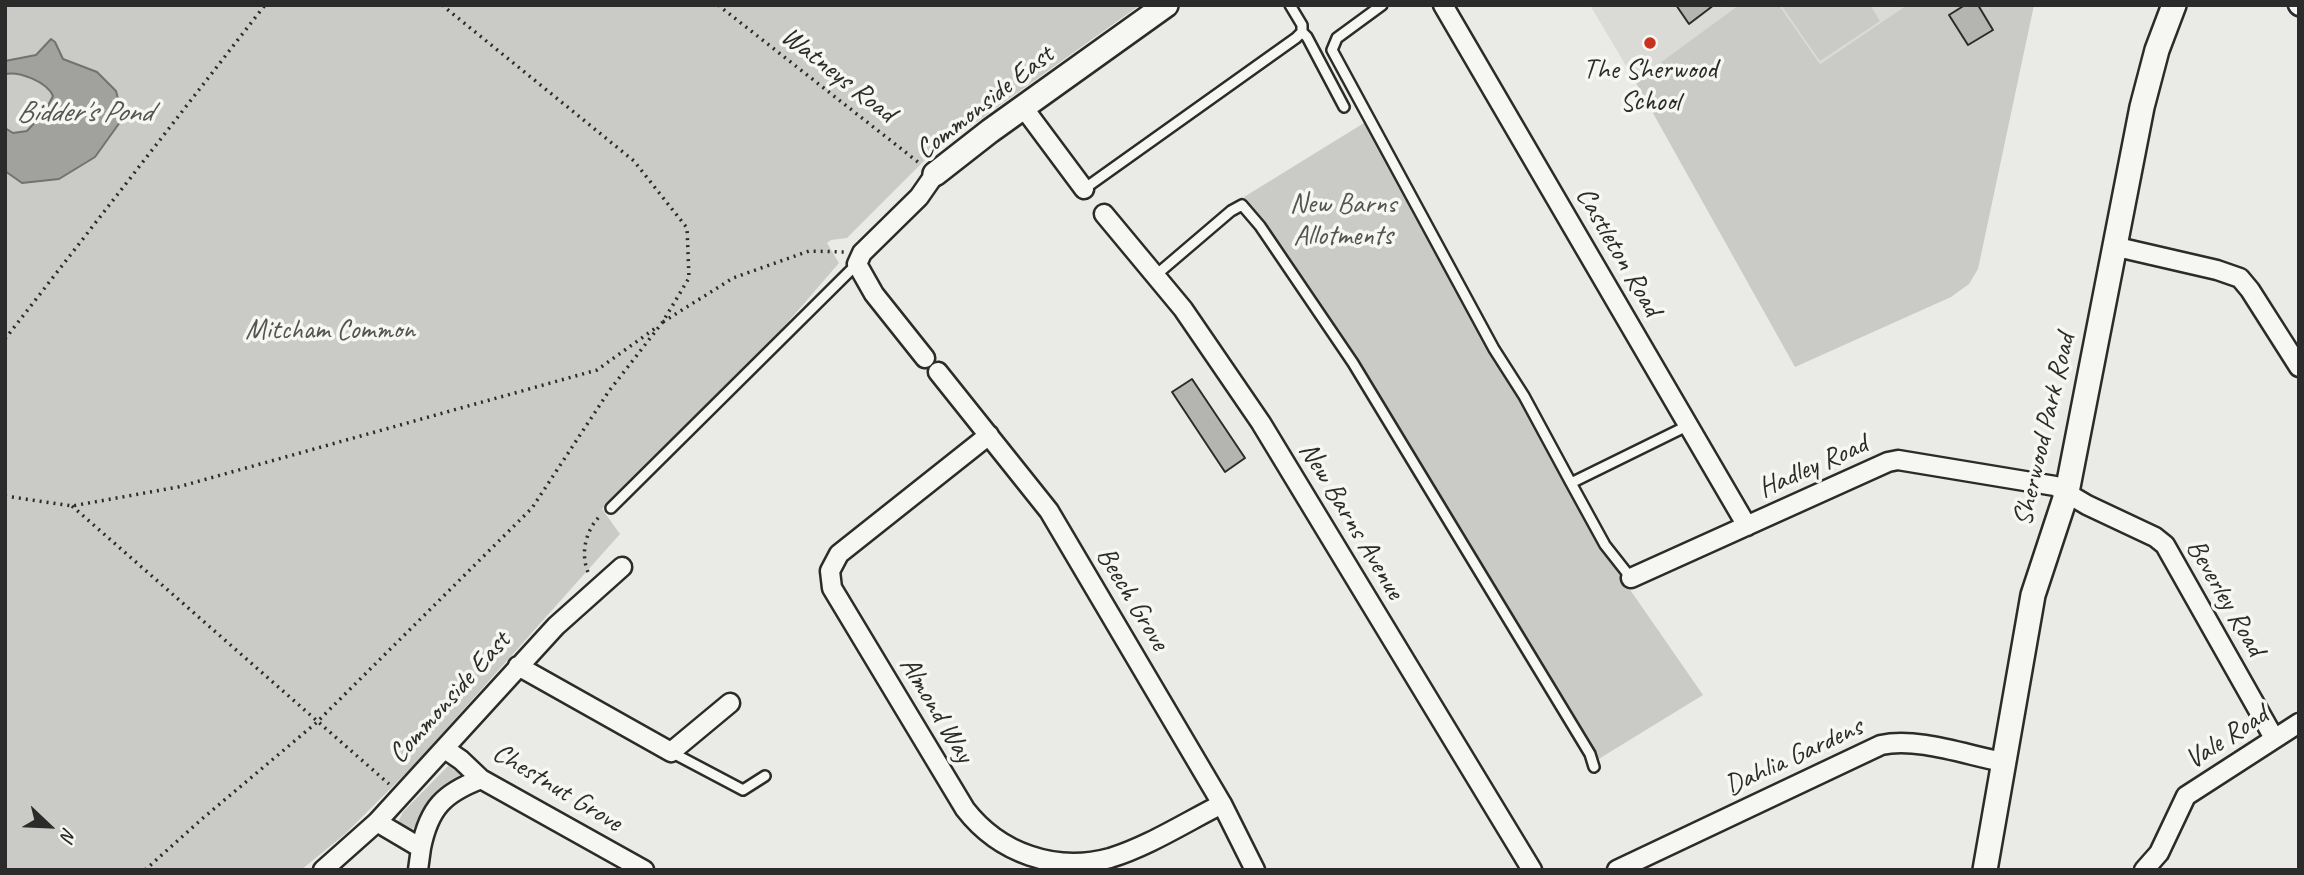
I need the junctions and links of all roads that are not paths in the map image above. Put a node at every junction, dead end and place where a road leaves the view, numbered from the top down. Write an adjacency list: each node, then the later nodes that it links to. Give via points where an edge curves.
1 (1166, 5): 7 (street, Commonside East)
2 (1290, 5): 6 (lane)
3 (1382, 5): 20 (lane, via 1337,38 1332,50)
4 (1443, 5): 18 (street, Castleton Road)
5 (2174, 5): 12 (street, Sherwood Park Road, via 2142,107)
6 (1302, 32): 8 (lane); 10 (lane)
7 (1023, 107): 9 (street, Commonside East); 10 (street)
8 (1344, 107)
9 (935, 174): 13 (street, Commonside East)
10 (1084, 189)
11 (1104, 214): 14 (street, New Barns Avenue)
12 (2113, 246): 16 (street, via 2240,278); 21 (street, Sherwood Park Road)
13 (859, 259): 15 (street, via 874,294); 22 (lane)
14 (1156, 275): 33 (lane, via 1242,205 1353,363 1590,754); 43 (street, New Barns Avenue, via 1262,423)
15 (925, 358)
16 (2299, 367)
17 (938, 372): 19 (street, Beech Grove)
18 (1689, 425): 20 (lane); 23 (street, Castleton Road)
19 (989, 435): 36 (street, Beech Grove, via 1063,533); 36 (street, Almond Way, via 839,554 830,571 832,588 965,808 985,831 1025,856 1074,863 1127,851)
20 (1571, 483): 25 (lane, via 1605,545)
21 (2067, 492): 23 (street, Hadley Road, via 2049,484 1898,460); 29 (street, Beverley Road, via 2165,545); 32 (street, Sherwood Park Road, via 2032,595)
22 (611, 508)
23 (1747, 526): 25 (street, Hadley Road)
24 (622, 567): 26 (street, Commonside East)
25 (1631, 578)
26 (518, 666): 30 (street, Commonside East); 31 (street)
27 (730, 703): 31 (street)
28 (2299, 723): 29 (street, Vale Road)
29 (2274, 738): 46 (street, Vale Road, via 2186,796 2160,853)
30 (445, 749): 35 (street, Chestnut Grove); 37 (street, Commonside East)
31 (671, 751): 34 (lane, via 743,790)
32 (2003, 762): 44 (street, Dahlia Gardens, via 1919,745 1881,745); 45 (street, Sherwood Park Road)
33 (1594, 768)
34 (765, 776)
35 (481, 779): 38 (street, via 445,797 432,813); 41 (street, Chestnut Grove)
36 (1222, 804): 42 (street, Beech Grove)
37 (377, 822): 38 (street); 39 (street, Commonside East)
38 (421, 848): 40 (street)
39 (323, 870)
40 (418, 870)
41 (645, 870)
42 (1255, 870)
43 (1532, 870)
44 (1617, 870)
45 (1985, 870)
46 (2144, 870)

